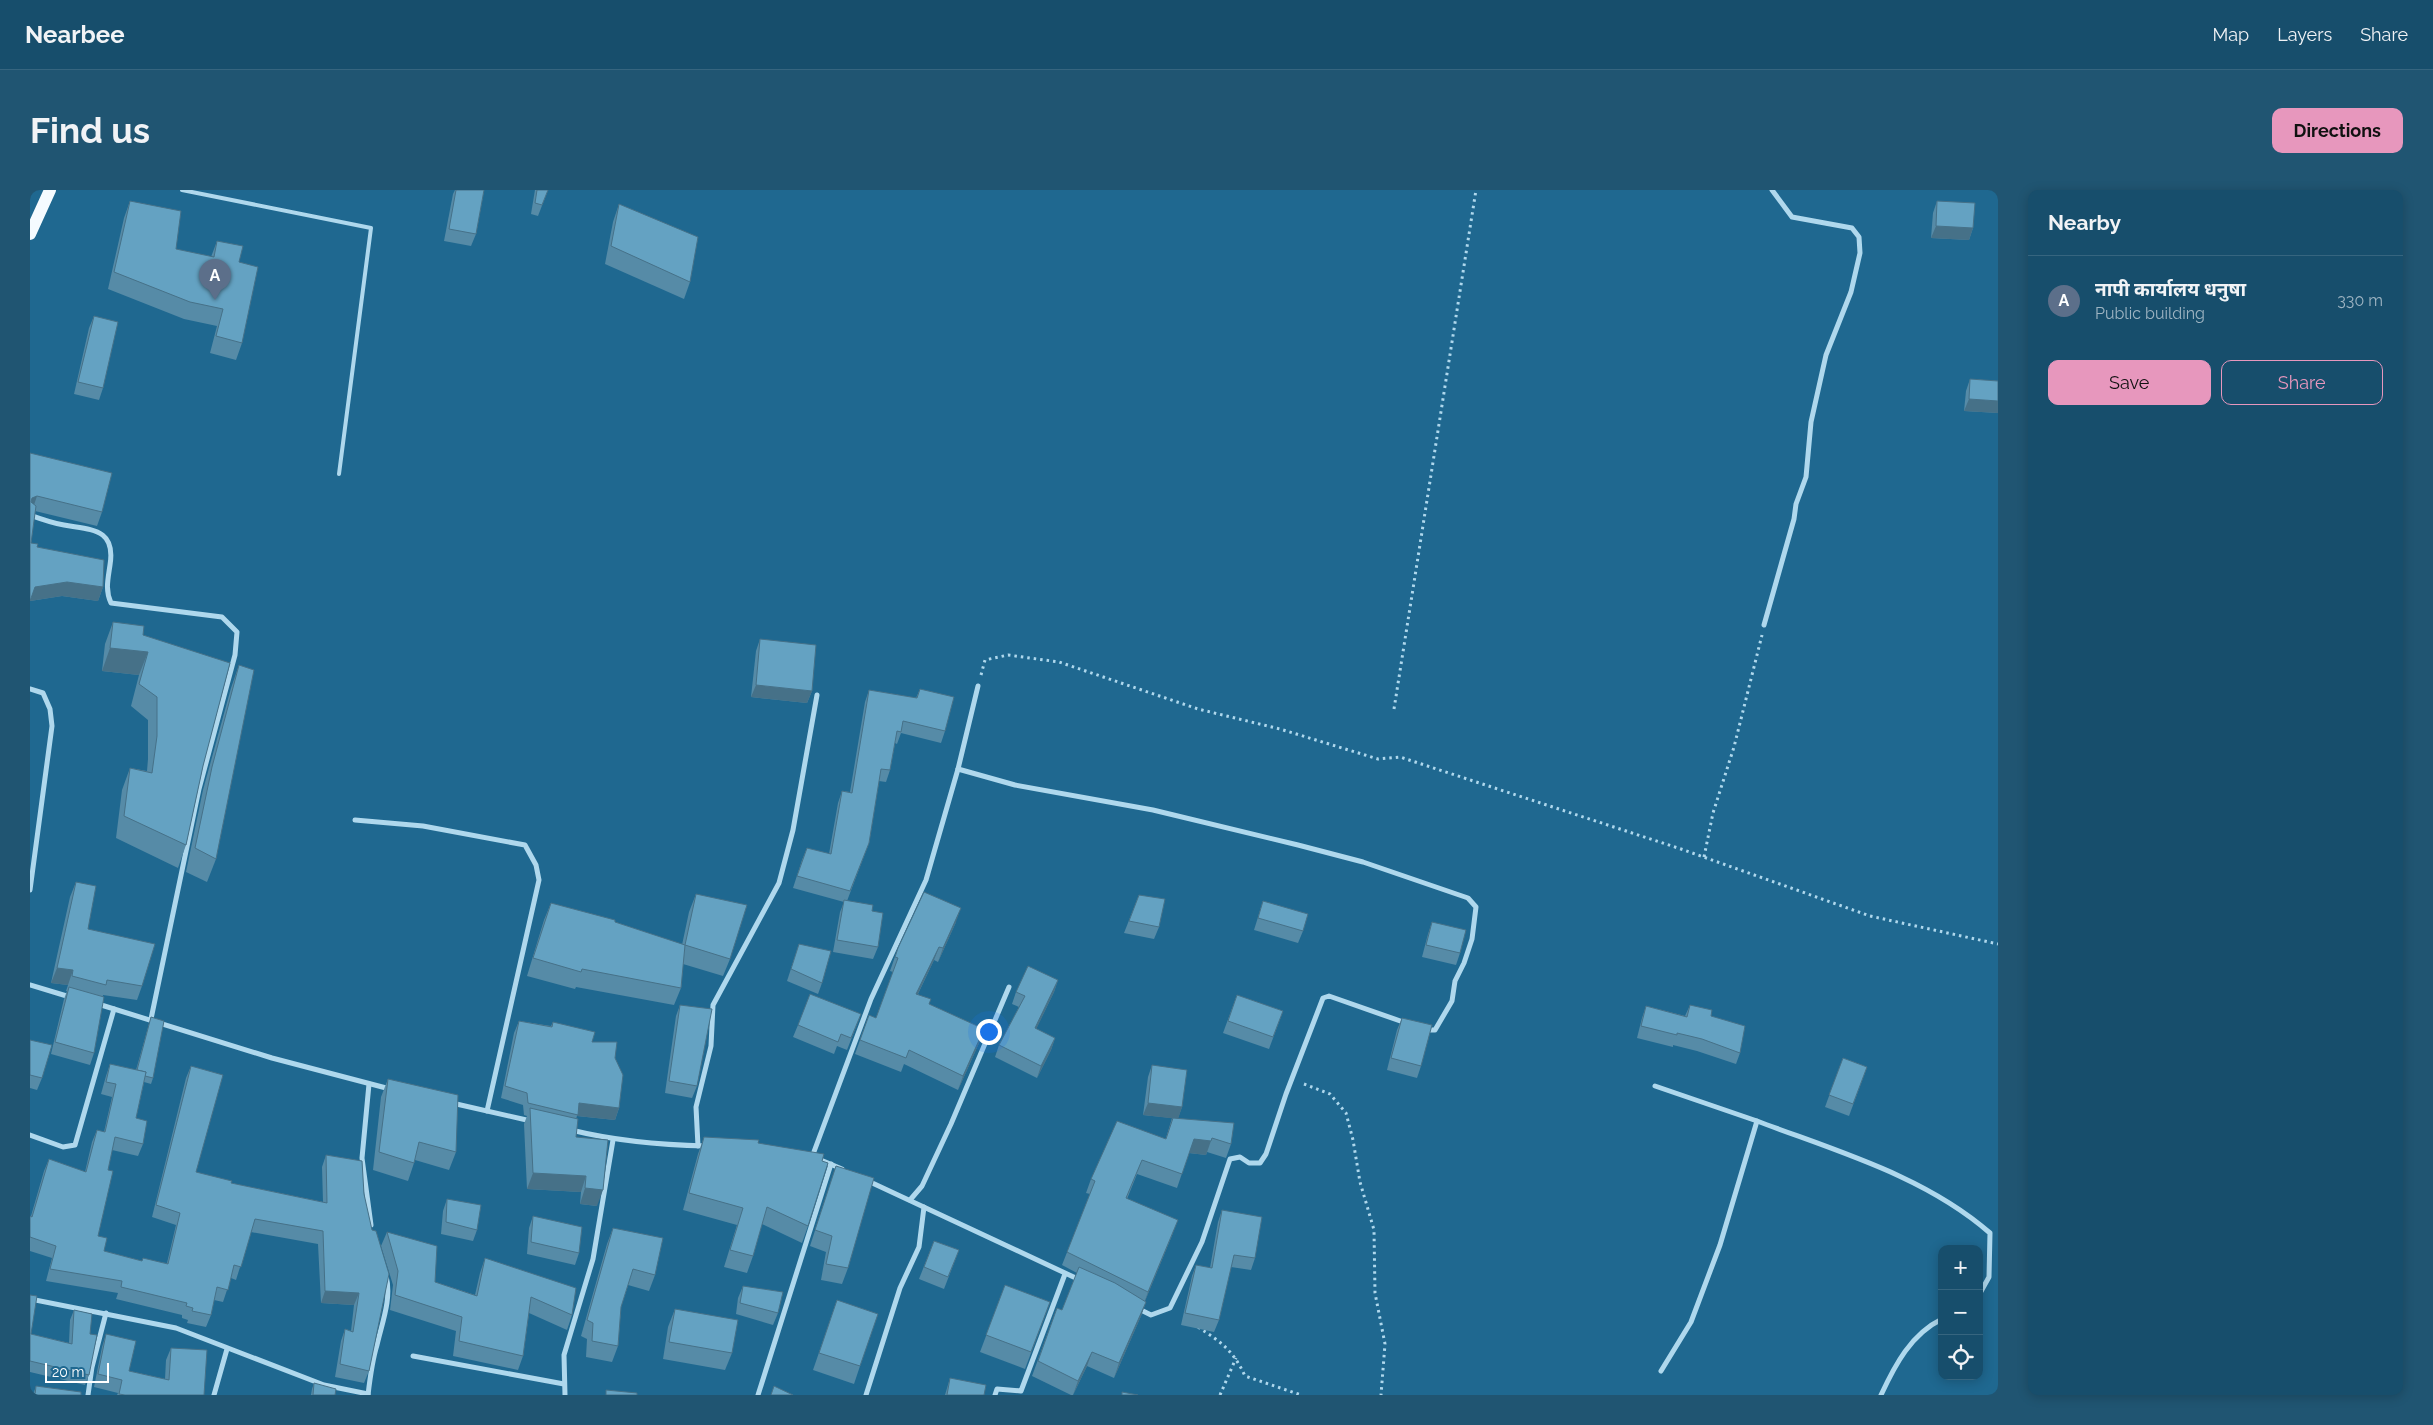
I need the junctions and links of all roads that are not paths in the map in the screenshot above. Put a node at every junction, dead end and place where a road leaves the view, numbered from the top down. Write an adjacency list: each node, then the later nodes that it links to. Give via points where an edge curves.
1 (50, 190): 4 (main road)
2 (182, 190): 5 (lane, via 371,228)
3 (1772, 190): 7 (street, via 1792,217 1852,228 1859,237 1860,253 1851,292 1826,355 1811,422 1806,477)
4 (30, 234)
5 (339, 474)
6 (30, 516): 19 (street, via 101,533 112,554 107,587 111,603 222,617 237,632 235,655 199,789)
7 (1764, 625)
8 (978, 686): 11 (street)
9 (30, 688): 13 (street, via 43,693 50,708 52,726)
10 (817, 695): 32 (street, via 793,830 779,883 713,1005 711,1046 696,1107)
11 (958, 769): 21 (street, via 1015,785 1153,810 1298,845 1363,862 1468,898 1476,907 1472,939 1454,981 1452,1001 1435,1030); 34 (street, via 926,880 870,999 809,1156)
12 (355, 820): 26 (street, via 423,826 524,845 536,865 539,880)
13 (30, 890)
14 (30, 985): 16 (street)
15 (1009, 987): 37 (street, via 951,1124 922,1186)
16 (76, 998)
17 (95, 1003): 18 (street)
18 (114, 1009): 19 (street); 30 (street, via 75,1145 63,1147)
19 (150, 1019): 22 (street, via 272,1058)
20 (1410, 1024): 45 (street, via 1329,996 1323,998 1266,1154 1260,1163 1240,1157 1230,1159 1202,1242 1170,1308 1151,1315)
21 (1418, 1027)
22 (370, 1084): 24 (street); 39 (street, via 362,1158)
23 (1655, 1086): 27 (street)
24 (396, 1090)
25 (442, 1101): 26 (street)
26 (487, 1111): 28 (street)
27 (1757, 1121): 43 (street, via 1896,1174 1972,1217 1990,1233 1989,1278); 50 (street, via 1720,1245 1691,1322)
28 (535, 1122)
29 (564, 1129): 31 (street)
30 (30, 1135)
31 (613, 1140): 32 (street); 51 (street, via 593,1259 564,1355)
32 (698, 1146): 33 (street)
33 (717, 1146)
34 (830, 1164): 35 (street); 56 (street)
35 (846, 1171)
36 (862, 1178): 37 (street)
37 (910, 1200): 38 (street)
38 (924, 1208): 41 (street); 57 (street, via 918,1247 900,1288)
39 (374, 1235)
40 (384, 1269): 52 (street, via 388,1286)
41 (1065, 1274): 42 (street); 58 (street, via 1022,1391 997,1389)
42 (1089, 1284)
43 (1982, 1290)
44 (30, 1299): 46 (street)
45 (1128, 1303)
46 (106, 1313): 48 (street, via 176,1328); 53 (street)
47 (1938, 1321): 59 (street, via 1929,1325 1910,1344)
48 (227, 1349): 52 (street, via 324,1385); 54 (street)
49 (413, 1356): 51 (street)
50 (1661, 1370)
51 (564, 1384): 55 (street)
52 (368, 1394)
53 (88, 1395)
54 (214, 1395)
55 (565, 1395)
56 (758, 1395)
57 (866, 1395)
58 (996, 1395)
59 (1881, 1395)

